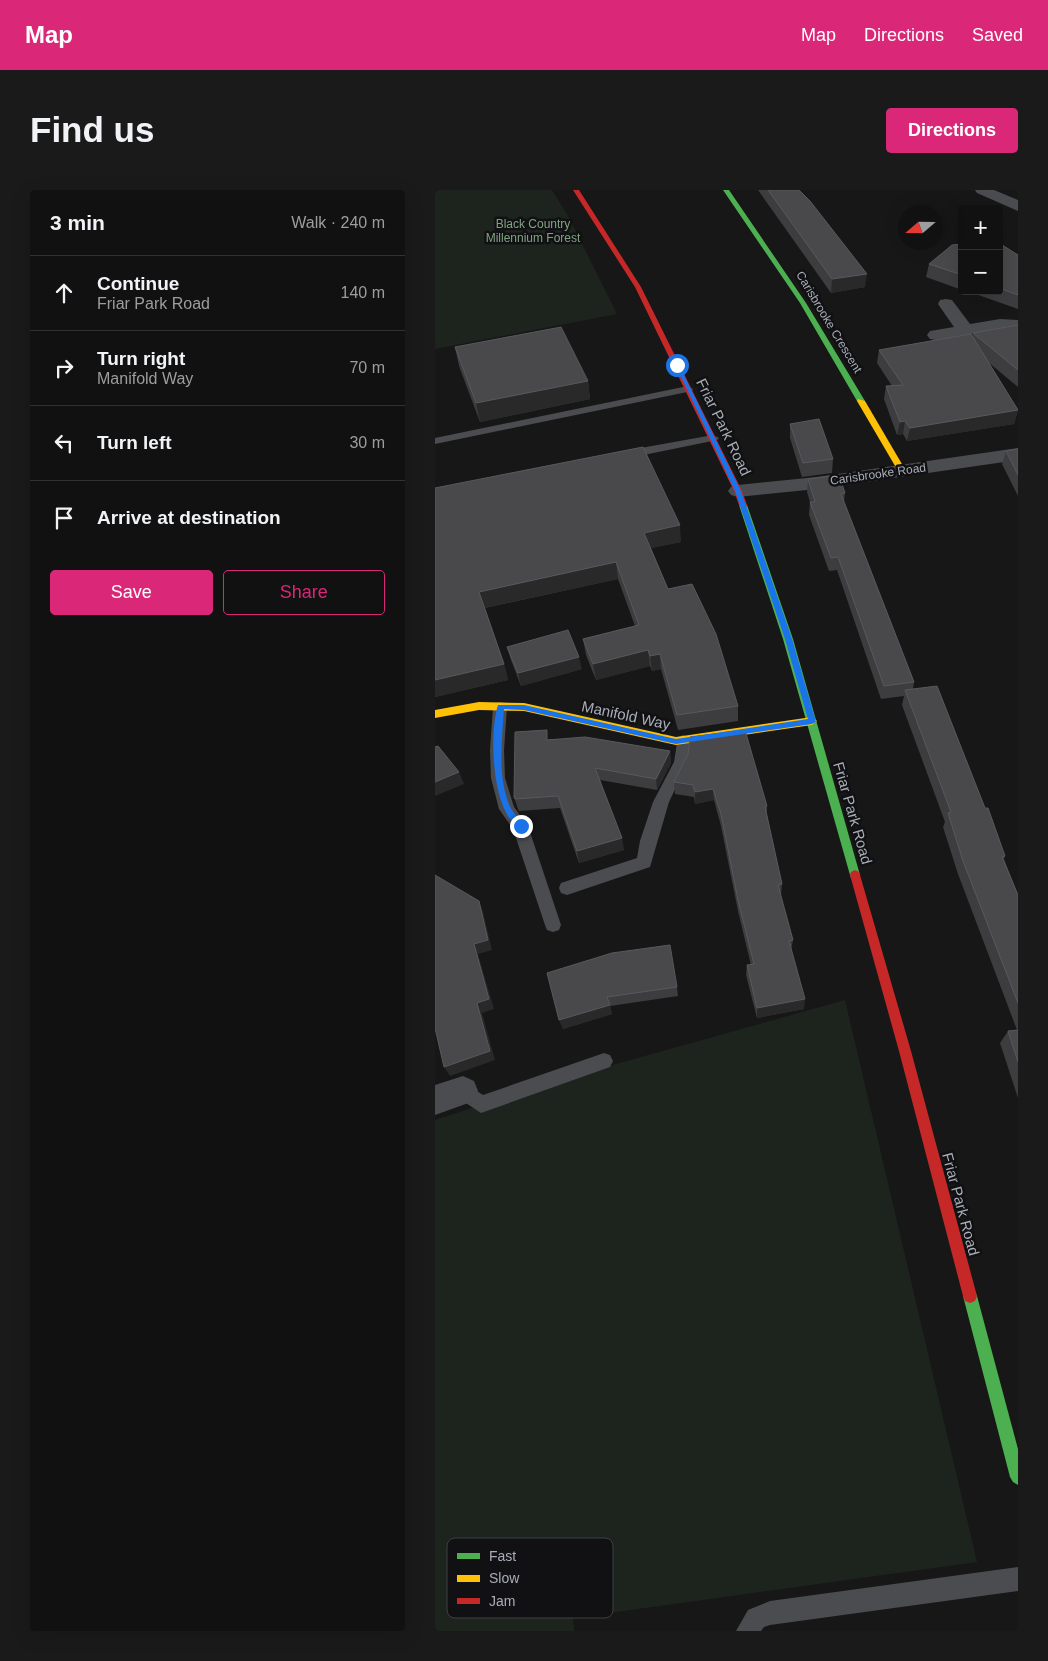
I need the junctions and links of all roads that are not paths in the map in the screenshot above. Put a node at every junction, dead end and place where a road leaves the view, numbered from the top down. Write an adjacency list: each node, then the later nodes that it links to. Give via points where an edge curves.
1 (576, 190): 9 (street, Friar Park Road, via 638,287)
2 (726, 190): 14 (street, Carisbrooke Crescent, via 803,302)
3 (982, 190): 4 (street)
4 (1018, 206)
5 (946, 304): 7 (street)
6 (1018, 324): 7 (street)
7 (966, 330): 8 (street)
8 (936, 335)
9 (688, 389): 10 (street, Friar Park Road); 11 (lane)
10 (713, 438): 13 (lane); 15 (street, Friar Park Road)
11 (435, 441)
12 (1018, 454): 14 (street, Carisbrooke Road)
13 (615, 456)
14 (901, 471): 15 (street, Carisbrooke Road)
15 (738, 491): 18 (street, Friar Park Road)
16 (500, 706): 17 (street, Manifold Way, via 479,706); 19 (street, Manifold Way, via 524,708 659,739); 21 (lane, via 499,778 507,809 521,826)
17 (435, 714)
18 (812, 722): 19 (street, Manifold Way); 25 (street, Friar Park Road, via 905,1051)
19 (683, 741): 20 (lane, via 681,762 661,802 644,862)
20 (567, 888)
21 (553, 925)
22 (603, 1061): 23 (lane, via 481,1104)
23 (463, 1091): 24 (street)
24 (435, 1100)
25 (1018, 1477)
26 (1018, 1579): 27 (lane, via 770,1613 756,1618)
27 (748, 1631)

